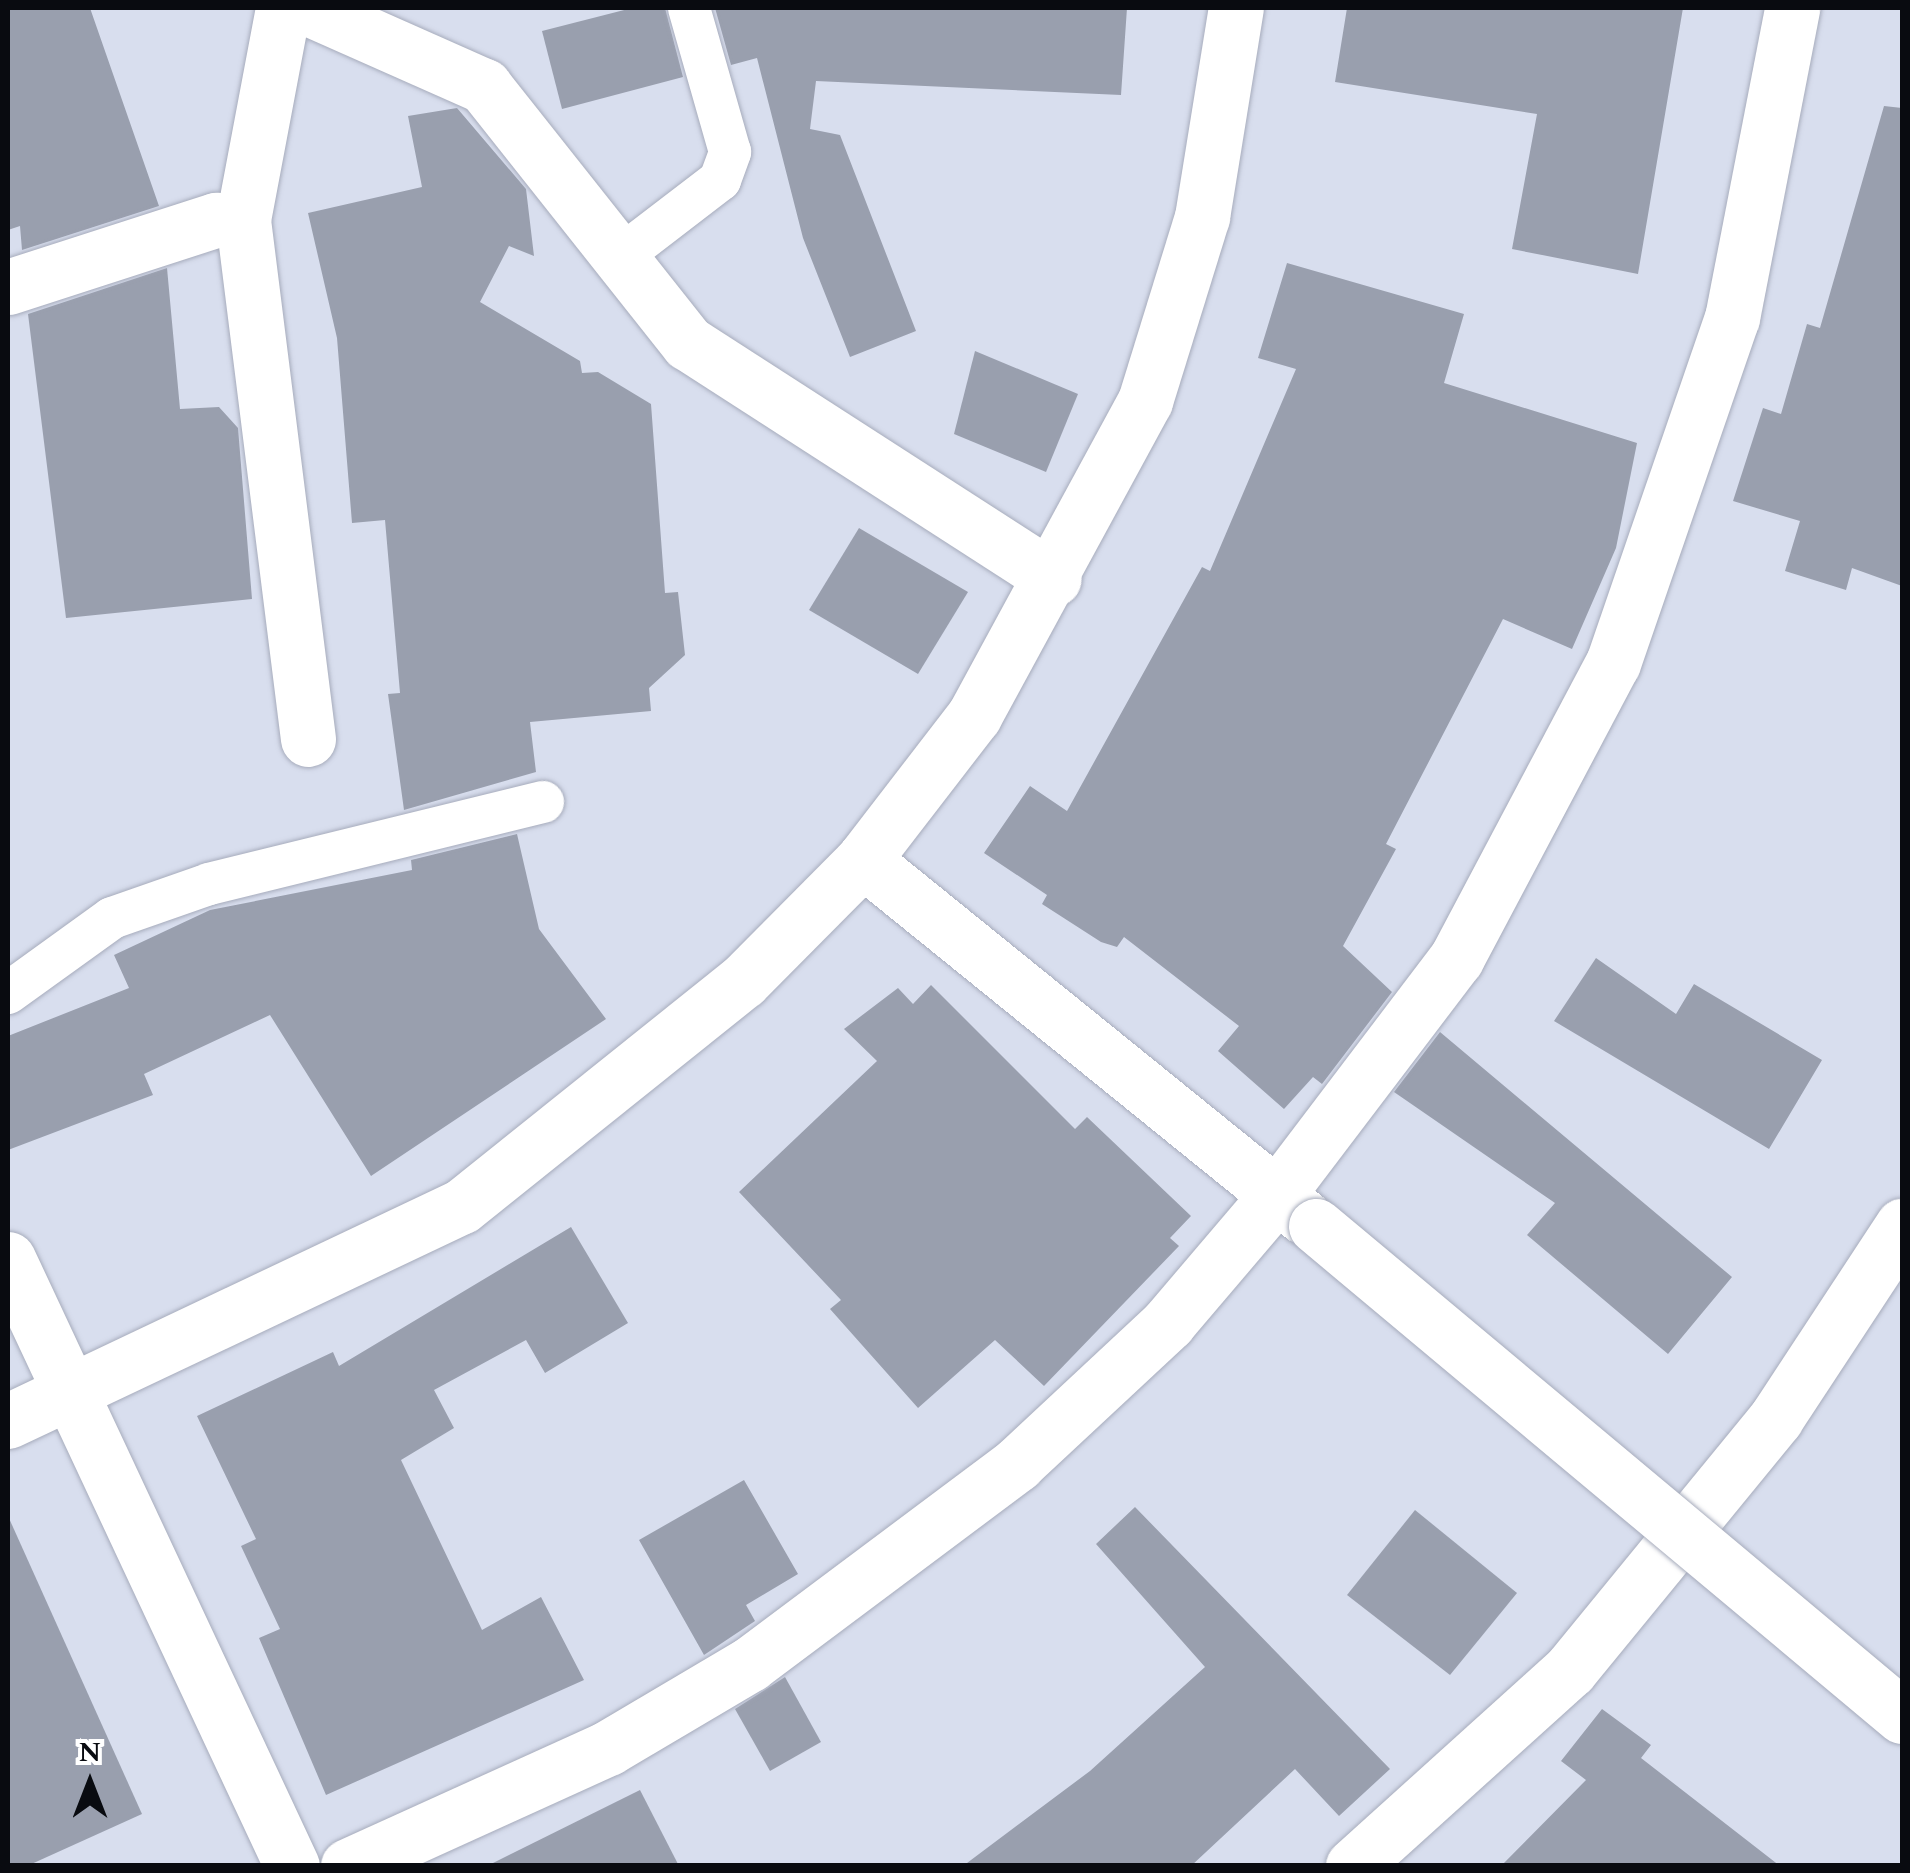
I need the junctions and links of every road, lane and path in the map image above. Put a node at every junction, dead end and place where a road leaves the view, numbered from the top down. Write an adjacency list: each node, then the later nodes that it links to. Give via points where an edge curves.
1 (283, 8): 6 (street)
2 (308, 8): 7 (street, via 484,86 528,132)
3 (689, 8): 7 (lane, via 730,152 720,180)
4 (1236, 8): 9 (street, via 1202,217 1144,401)
5 (1792, 8): 14 (street, via 1732,318 1614,664 1456,960)
6 (243, 220): 8 (street, via 216,220); 10 (street)
7 (617, 258): 9 (street, via 688,343)
8 (8, 286)
9 (1054, 579): 12 (street, via 974,716)
10 (308, 739)
11 (543, 802): 13 (lane, via 209,884 112,918)
12 (862, 860): 14 (street); 17 (street, via 743,981 462,1206)
13 (8, 992)
14 (1296, 1211): 19 (street, bridge); 21 (street, via 1017,1464 750,1664 608,1748)
15 (1902, 1226): 22 (street, via 1776,1418 1570,1670)
16 (8, 1259): 17 (street)
17 (73, 1393): 18 (street); 20 (street)
18 (8, 1422)
19 (1902, 1716)
20 (292, 1866)
21 (348, 1866)
22 (1352, 1866)

